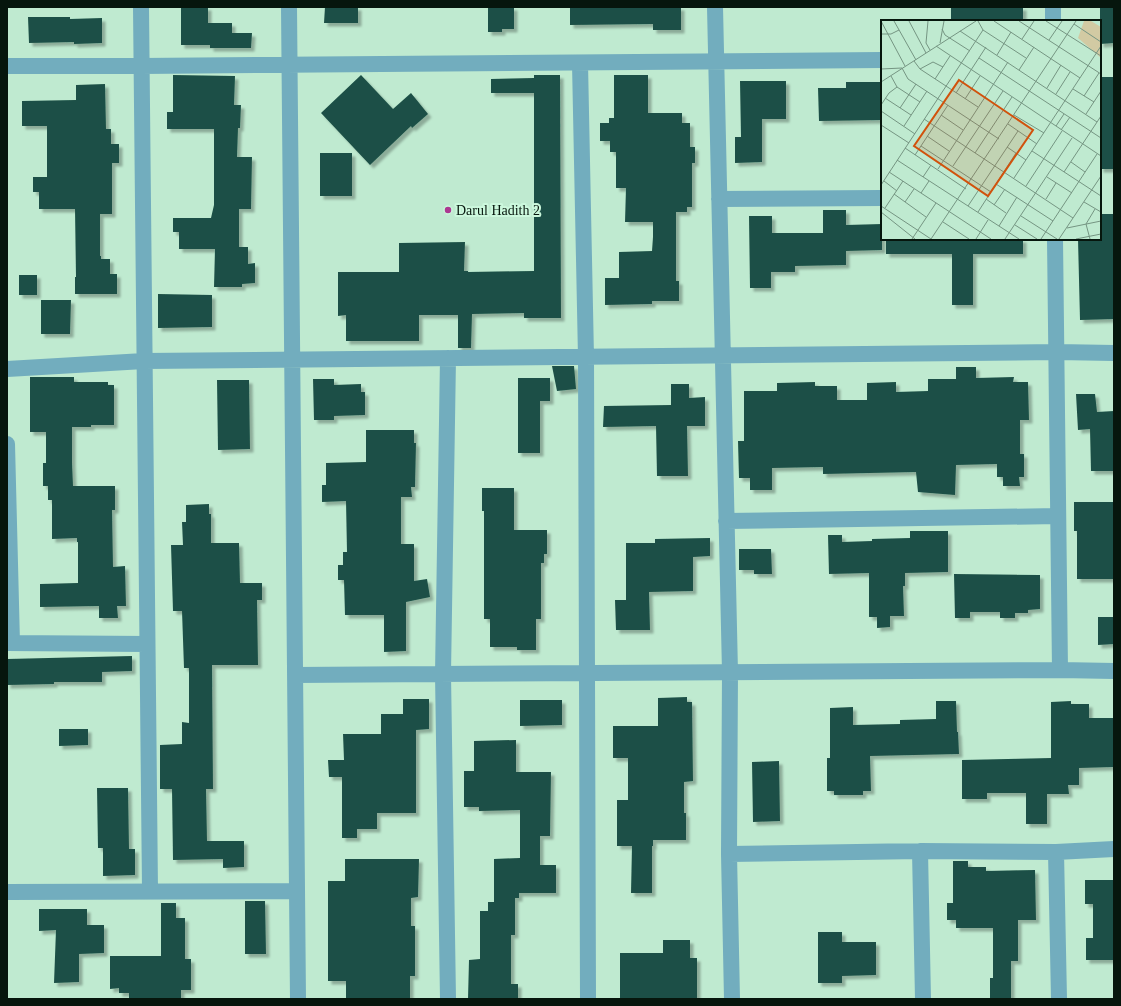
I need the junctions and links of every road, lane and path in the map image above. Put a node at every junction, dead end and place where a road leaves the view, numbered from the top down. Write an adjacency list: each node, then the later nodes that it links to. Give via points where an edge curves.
1 (141, 7): 11 (street)
2 (289, 7): 9 (street)
3 (715, 7): 7 (street)
4 (1053, 7): 5 (street)
5 (1053, 20)
6 (881, 60): 7 (street)
7 (716, 61): 8 (street); 13 (street)
8 (580, 62): 9 (street); 18 (street)
9 (290, 65): 11 (street); 20 (street)
10 (7, 66): 11 (street)
11 (141, 66): 21 (street)
12 (881, 198): 13 (street)
13 (719, 199): 17 (street)
14 (1056, 240): 15 (street)
15 (1057, 352): 16 (street); 17 (street); 24 (street)
16 (1114, 353)
17 (723, 355): 18 (street); 25 (street)
18 (586, 356): 19 (street); 31 (street)
19 (448, 358): 20 (street); 32 (street)
20 (293, 359): 21 (street); 33 (street)
21 (144, 361): 22 (street); 27 (street)
22 (7, 369)
23 (7, 444): 26 (street)
24 (1058, 516): 25 (street); 28 (street)
25 (726, 521): 30 (street)
26 (10, 643): 27 (street)
27 (147, 644): 38 (street)
28 (1060, 670): 29 (street); 30 (street)
29 (1114, 671)
30 (730, 672): 31 (street); 37 (street)
31 (586, 673): 32 (street); 43 (street)
32 (443, 674): 33 (street); 42 (street)
33 (296, 675): 39 (street)
34 (1114, 850): 36 (street)
35 (920, 851): 36 (street); 37 (street); 45 (street)
36 (1056, 852): 46 (street)
37 (729, 854): 44 (street)
38 (150, 891): 39 (street); 40 (street)
39 (297, 891): 41 (street)
40 (7, 892)
41 (298, 999)
42 (448, 999)
43 (588, 999)
44 (732, 999)
45 (923, 999)
46 (1059, 999)

